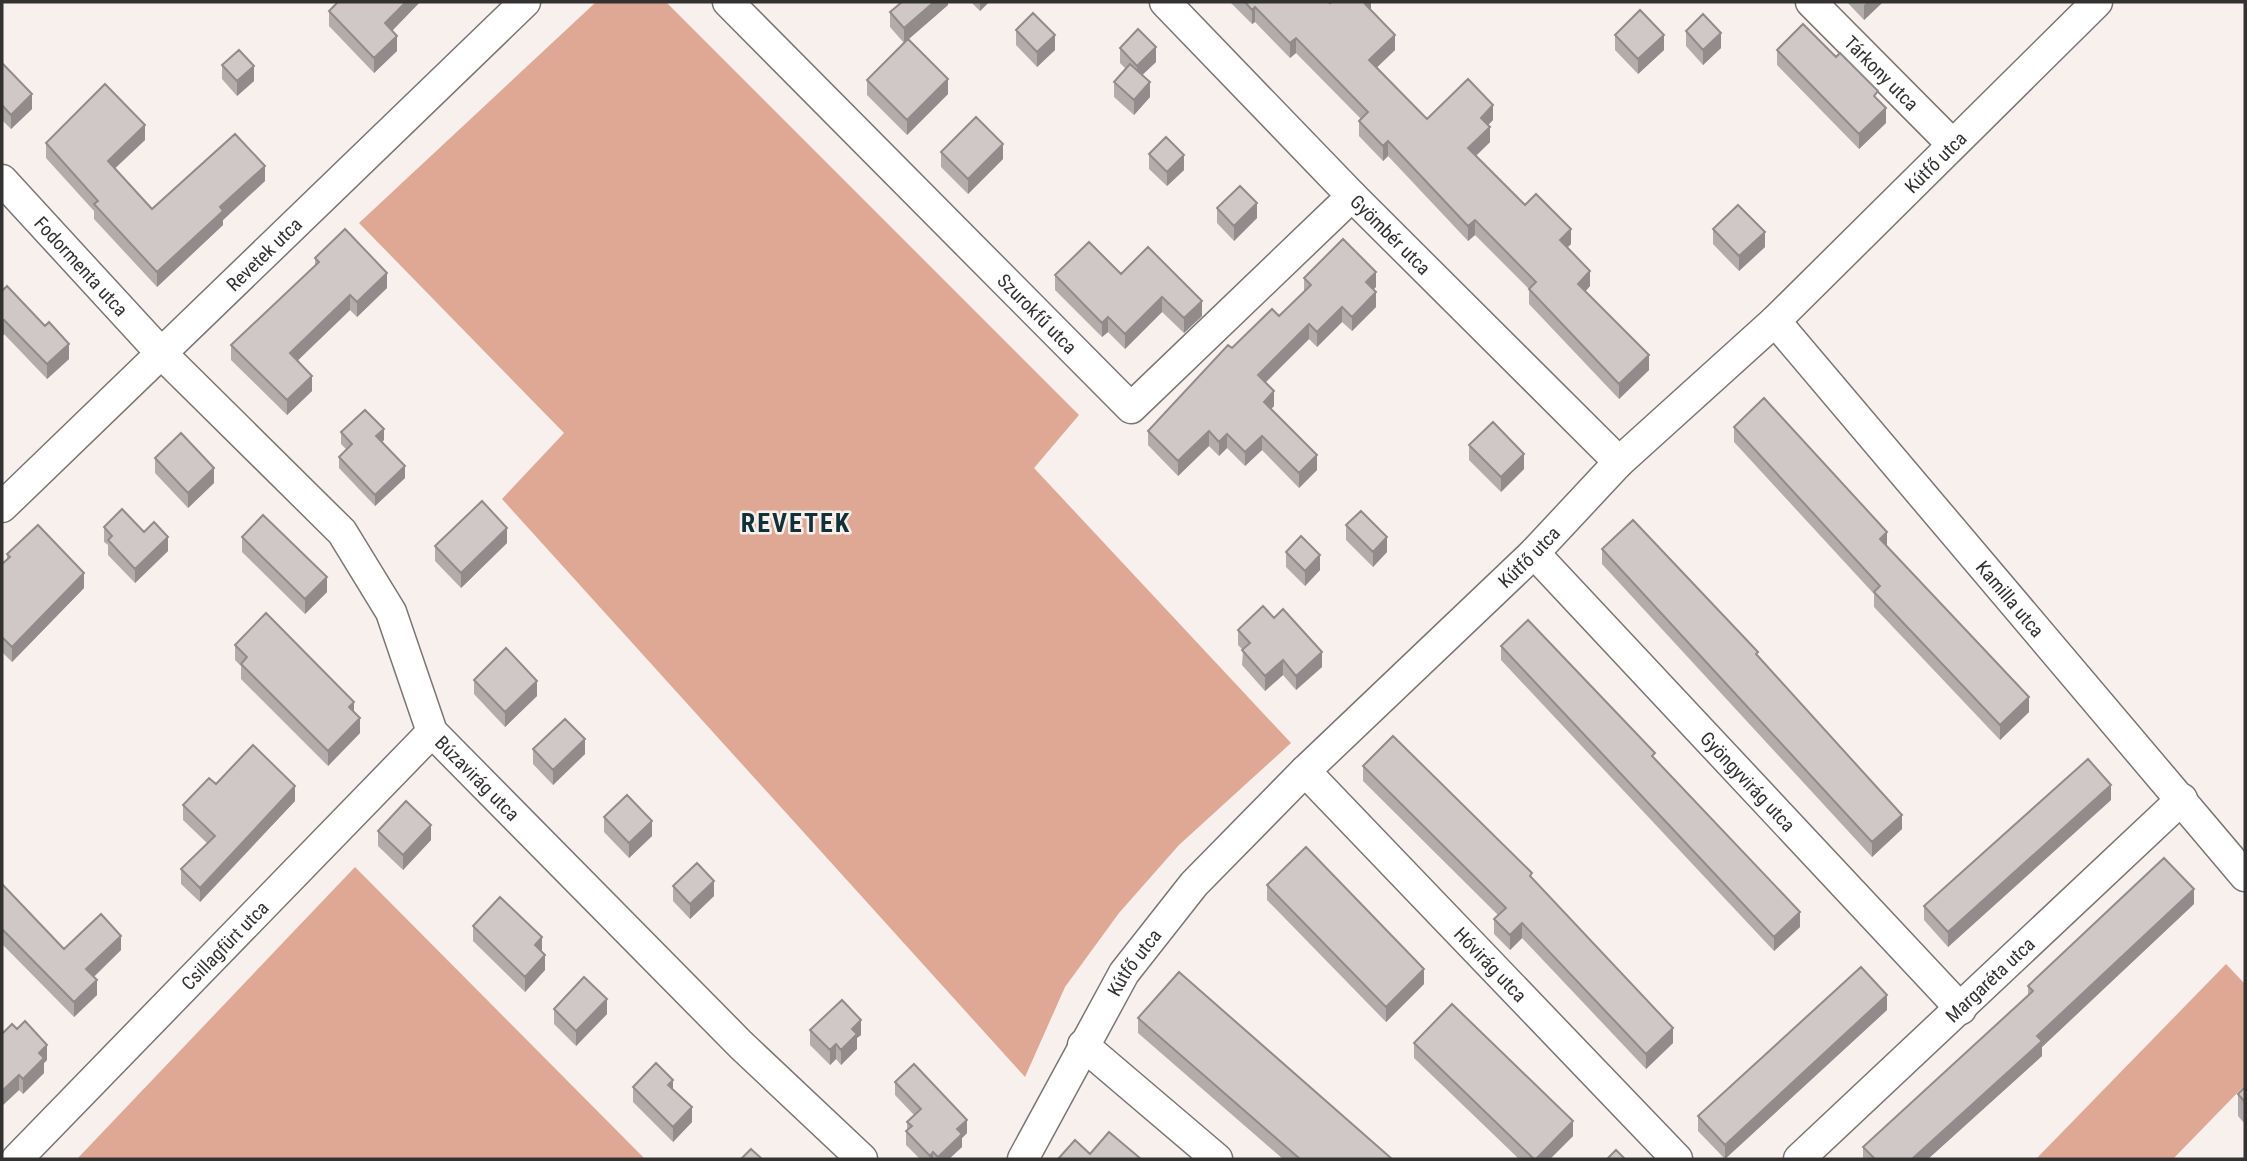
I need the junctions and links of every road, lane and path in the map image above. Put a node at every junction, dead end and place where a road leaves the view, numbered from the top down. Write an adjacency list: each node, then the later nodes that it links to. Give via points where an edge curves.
1 (525, 2): 10 (street, Revetek utca)
2 (728, 2): 8 (street, Szurokfű utca, via 1131,408)
3 (1165, 2): 8 (street, Gyömbér utca)
4 (1811, 2): 6 (street, Tárkony utca)
5 (2097, 2): 6 (street, Kútfő utca)
6 (1951, 143): 9 (street, Kútfő utca)
7 (2, 180): 10 (street, Fodormenta utca)
8 (1352, 197): 11 (street, Gyömbér utca)
9 (1774, 321): 11 (street, Kútfő utca); 16 (street, Kamilla utca)
10 (162, 354): 12 (street, Revetek utca); 14 (street, Búzavirág utca, via 342,532 391,612)
11 (1619, 462): 13 (street, Kútfő utca)
12 (2, 507)
13 (1534, 553): 15 (street, Kútfő utca); 18 (street, Gyöngyvirág utca)
14 (432, 732): 20 (street, Csillagfürt utca); 21 (street, Búzavirág utca, via 741,1045)
15 (1305, 771): 19 (street, Kútfő utca, via 1194,884 1124,973); 24 (street, Hóvirág utca)
16 (2182, 799): 17 (street, Kamilla utca); 18 (street, Margaréta utca)
17 (2245, 876)
18 (1961, 1009): 25 (street, Margaréta utca)
19 (1083, 1045): 22 (street, Kútfő utca); 23 (street)
20 (17, 1159)
21 (862, 1159)
22 (1023, 1159)
23 (1217, 1159)
24 (1677, 1159)
25 (1799, 1159)

